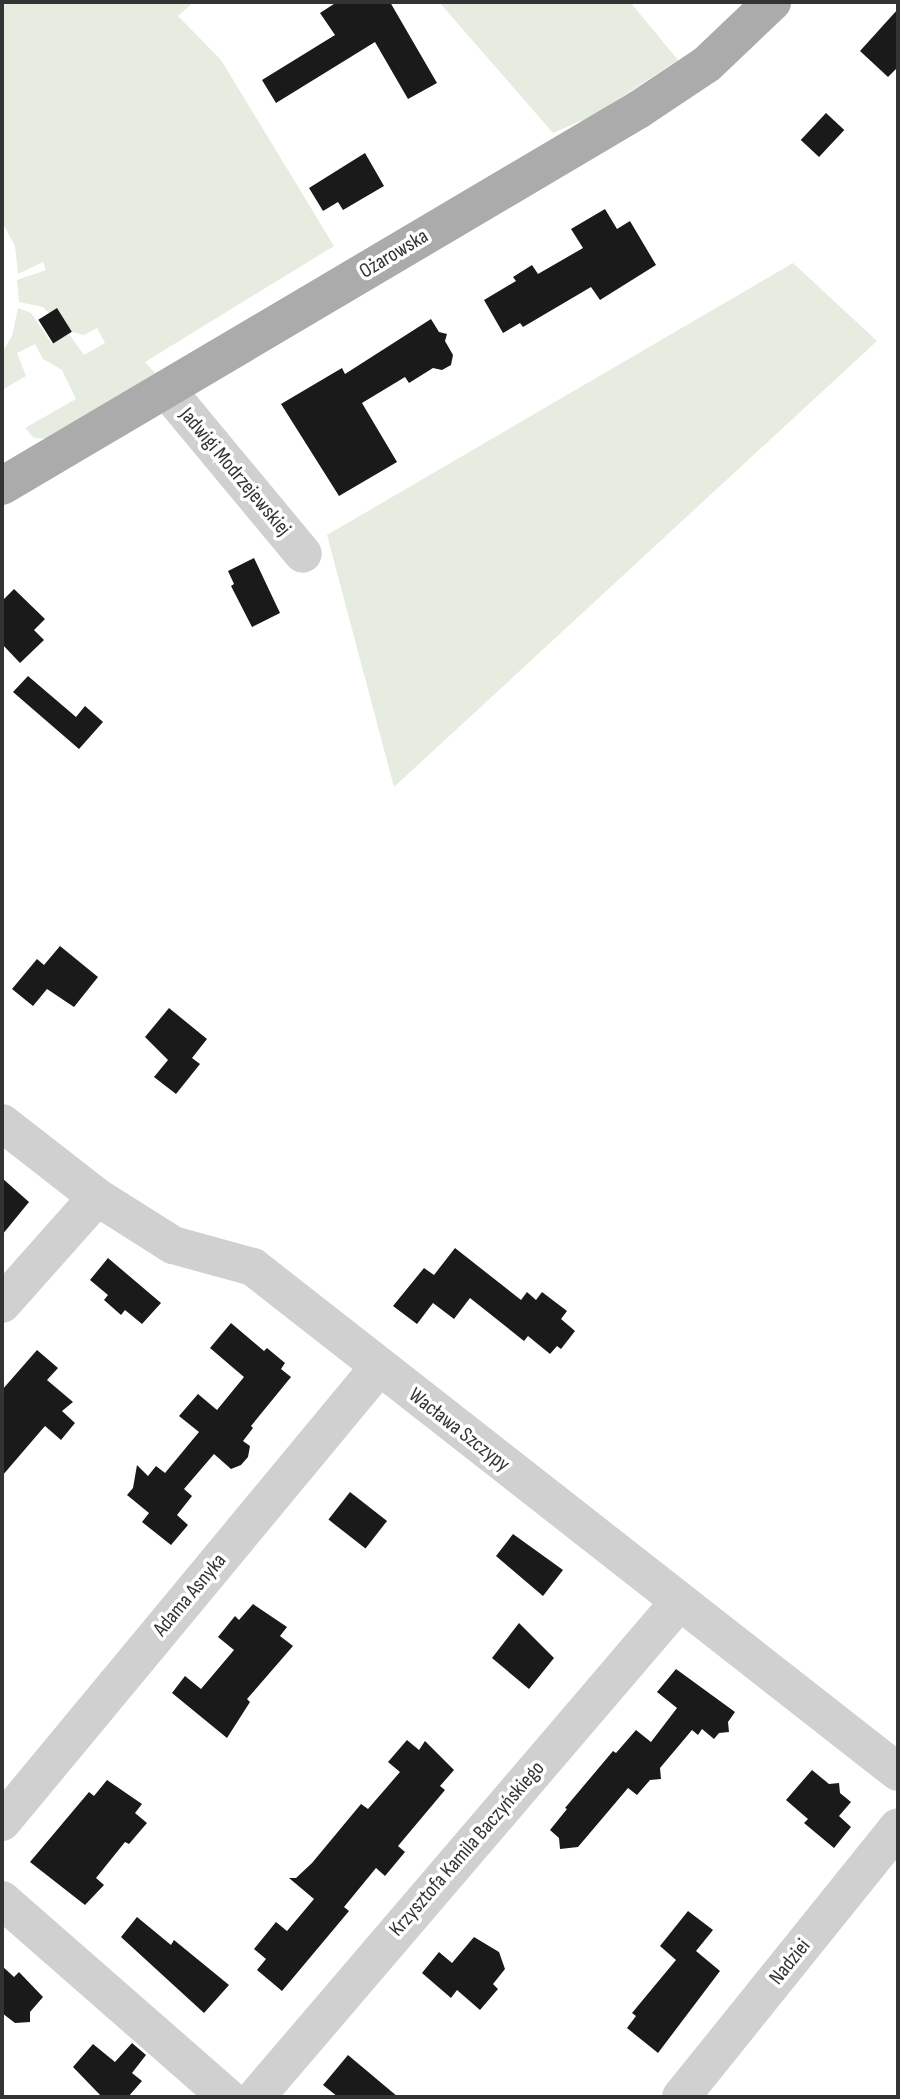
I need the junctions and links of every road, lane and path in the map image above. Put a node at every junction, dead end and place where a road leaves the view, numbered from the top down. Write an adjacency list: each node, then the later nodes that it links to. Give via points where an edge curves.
1 (772, 2): 2 (main road, Ożarowska, via 732,43 678,84)
2 (166, 389): 3 (main road, Ożarowska); 4 (street, Jadwigi Modrzejewskiej)
3 (2, 486)
4 (303, 554)
5 (2, 1123): 6 (street, Wacława Szczypy)
6 (96, 1196): 7 (street); 8 (street, Wacława Szczypy, via 173,1245 253,1267)
7 (2, 1304)
8 (379, 1367): 9 (street, Wacława Szczypy); 11 (street, Adama Asnyka)
9 (679, 1602): 10 (street, Wacława Szczypy); 15 (street, Krzysztofa Kamila Baczyńskiego)
10 (898, 1772)
11 (2, 1822)
12 (898, 1827): 16 (street, Nadziei)
13 (2, 1900): 14 (street)
14 (227, 2097)
15 (256, 2097)
16 (681, 2097)

